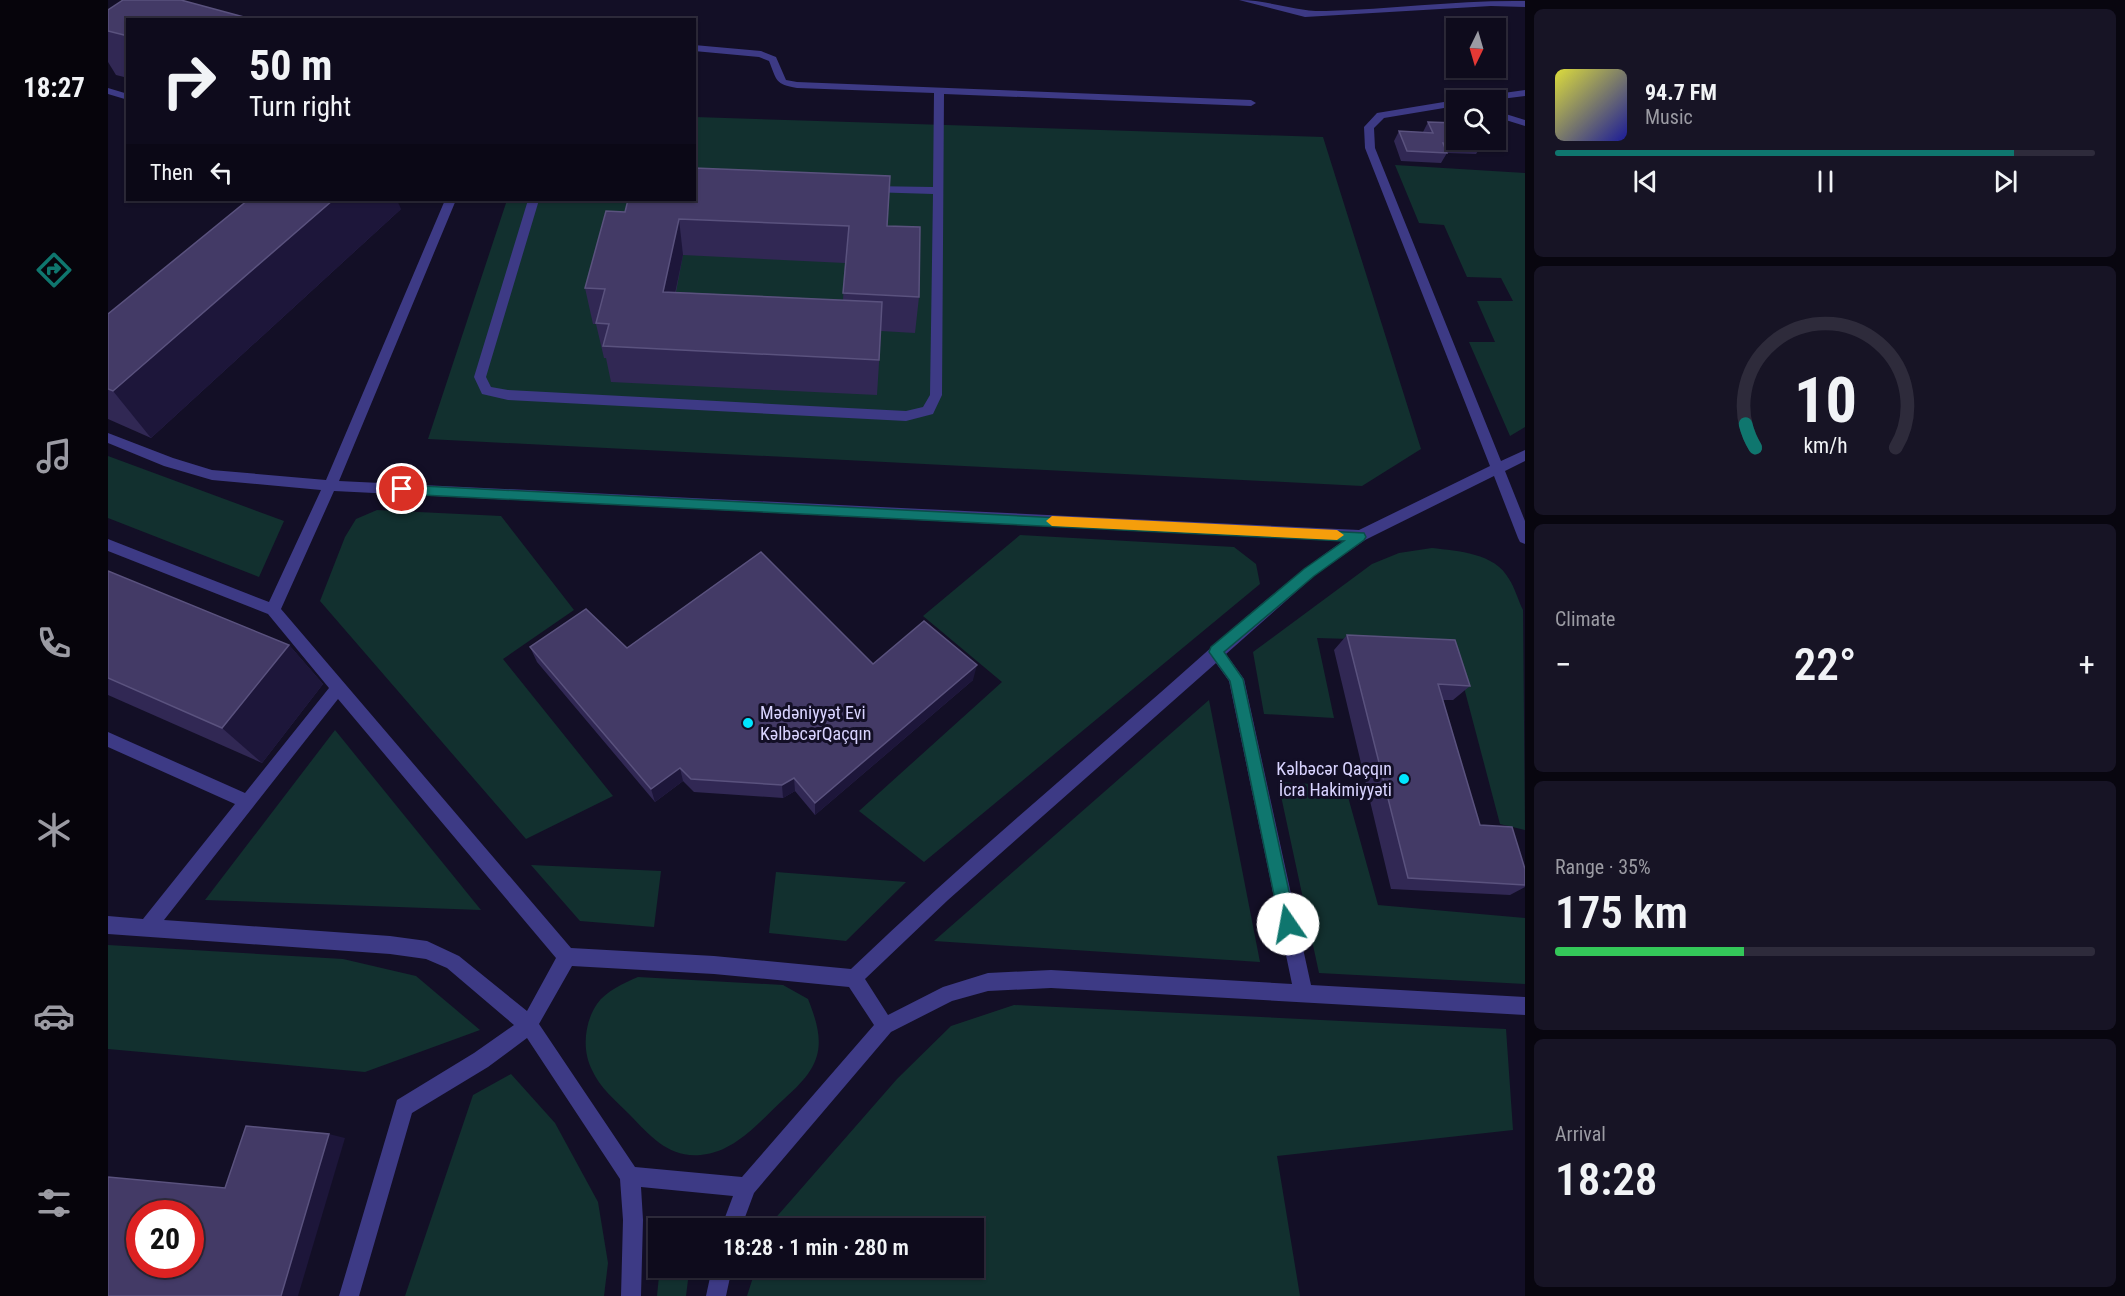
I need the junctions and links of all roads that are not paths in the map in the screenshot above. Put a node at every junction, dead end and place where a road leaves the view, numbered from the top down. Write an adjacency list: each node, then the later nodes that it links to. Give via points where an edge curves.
1 (1244, 0): 2 (street, via 1305,14)
2 (1525, 4)
3 (696, 48): 4 (street, via 761,54 773,59 782,82)
4 (939, 92): 9 (street); 14 (street)
5 (1525, 93): 7 (street)
6 (118, 94): 8 (street)
7 (1506, 96)
8 (108, 101)
9 (1251, 103)
10 (1446, 105): 19 (street, via 1381,115 1369,127 1370,148)
11 (1506, 117): 12 (street)
12 (1525, 123)
13 (857, 189): 14 (street)
14 (938, 191): 16 (street, via 936,395 928,411 906,416 486,391 480,377)
15 (451, 201): 20 (street)
16 (534, 201)
17 (108, 438): 20 (street, via 212,475)
18 (1525, 455): 19 (street)
19 (1498, 469): 21 (street); 22 (street)
20 (330, 486): 21 (street); 24 (street)
21 (1360, 537): 25 (street, via 1309,572)
22 (1525, 538)
23 (108, 544): 24 (street)
24 (273, 610): 26 (street)
25 (1216, 652): 32 (street, via 942,894); 33 (street, via 1236,679)
26 (339, 688): 28 (street); 31 (street)
27 (108, 739): 28 (street)
28 (248, 802): 30 (street)
29 (108, 925): 30 (street)
30 (147, 928): 35 (street, via 426,950 453,962)
31 (567, 957): 32 (street); 35 (street)
32 (854, 978): 36 (street)
33 (1303, 991): 34 (street); 36 (street, via 1051,979 988,982 949,993)
34 (1525, 1006)
35 (529, 1025): 37 (street); 41 (street, via 404,1107)
36 (885, 1026): 38 (street)
37 (630, 1176): 38 (street); 42 (street)
38 (746, 1187): 39 (street)
39 (735, 1218)
40 (720, 1278): 43 (street)
41 (349, 1296)
42 (632, 1296)
43 (716, 1296)

